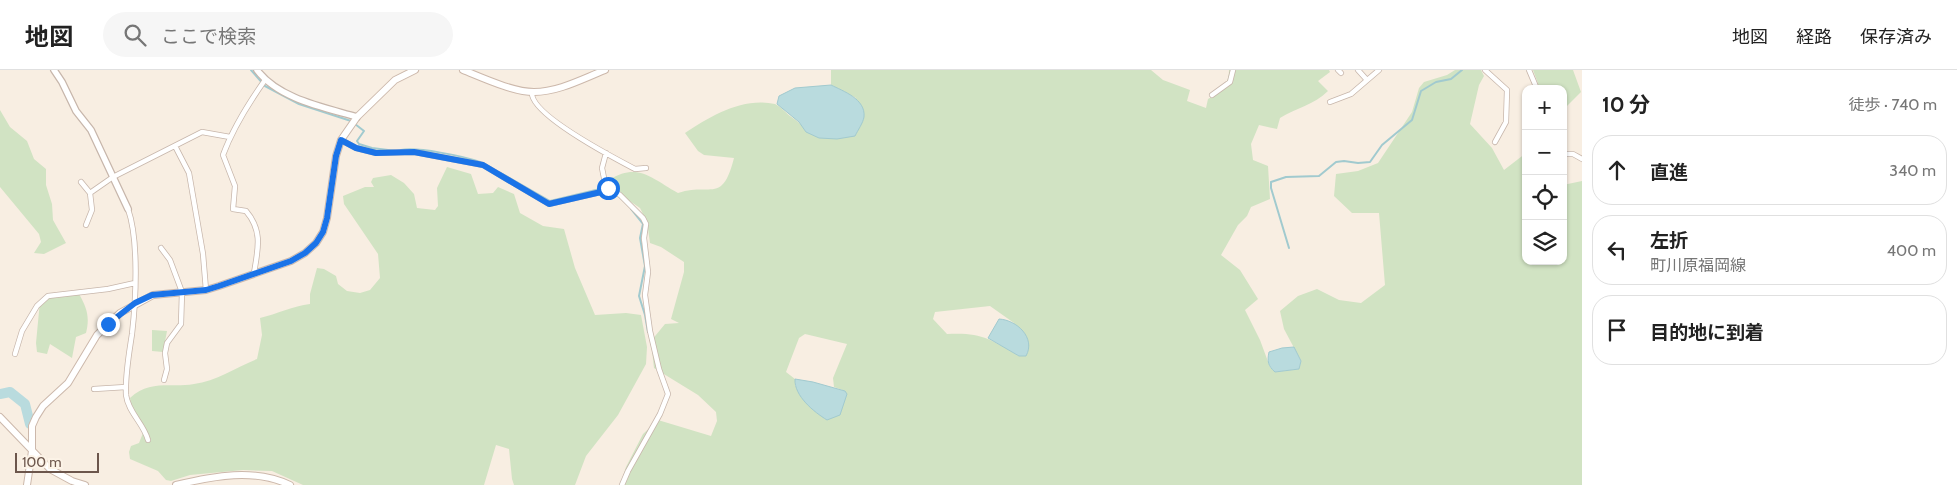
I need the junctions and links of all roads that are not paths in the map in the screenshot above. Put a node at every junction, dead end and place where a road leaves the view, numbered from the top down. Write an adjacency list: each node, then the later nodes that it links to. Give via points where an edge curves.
1 (54, 70): 26 (street, via 91,130)
2 (257, 70): 11 (street)
3 (413, 70): 17 (main road, via 395,80)
4 (464, 70): 14 (main road)
5 (604, 70): 14 (main road, via 558,88)
6 (1233, 70): 15 (street, via 1230,82)
7 (1358, 70): 12 (street)
8 (1380, 70): 12 (street)
9 (1485, 70): 20 (street, via 1508,90 1506,122)
10 (1529, 70): 13 (street)
11 (265, 80): 17 (street, via 301,100); 18 (street, via 246,106)
12 (1367, 80): 16 (street, via 1351,94)
13 (1535, 85)
14 (532, 92): 22 (street, via 536,103 567,131)
15 (1212, 95)
16 (1330, 102)
17 (357, 117): 19 (main road)
18 (230, 137): 21 (street, via 202,132); 33 (street, via 223,155 235,186 233,209 246,211 258,235)
19 (341, 140): 28 (street, via 376,153 414,152 483,165 549,204); 33 (main road, via 327,218 316,243 291,261)
20 (1495, 142)
21 (175, 146): 26 (street); 35 (street, via 188,173 203,254)
22 (606, 153): 25 (street, via 635,169); 28 (street, via 602,173)
23 (1567, 154): 24 (street)
24 (1582, 159)
25 (646, 168)
26 (113, 177): 29 (street); 30 (street)
27 (81, 182): 29 (street)
28 (608, 188): 49 (street, via 620,195 646,224 644,238 648,272 645,294 650,331 668,394)
29 (90, 193): 31 (street, via 92,210)
30 (128, 208): 34 (street, via 133,222)
31 (86, 225)
32 (161, 248): 36 (street, via 170,260)
33 (254, 273): 35 (main road)
34 (135, 283): 37 (street); 38 (street, via 48,296 37,306 22,332)
35 (206, 290): 36 (main road)
36 (182, 292): 37 (main road, via 152,295); 39 (street, via 182,324 166,343)
37 (135, 303): 40 (street); 44 (main road, via 97,335 68,382 43,406 32,426)
38 (15, 354)
39 (164, 380)
40 (126, 387): 41 (street); 43 (street, via 128,404)
41 (94, 389)
42 (0, 417): 44 (main road)
43 (148, 440)
44 (32, 451): 45 (main road); 46 (main road, via 50,469)
45 (28, 485)
46 (85, 485)
47 (176, 485): 48 (main road, via 198,479 257,475)
48 (290, 485)
49 (622, 485)

